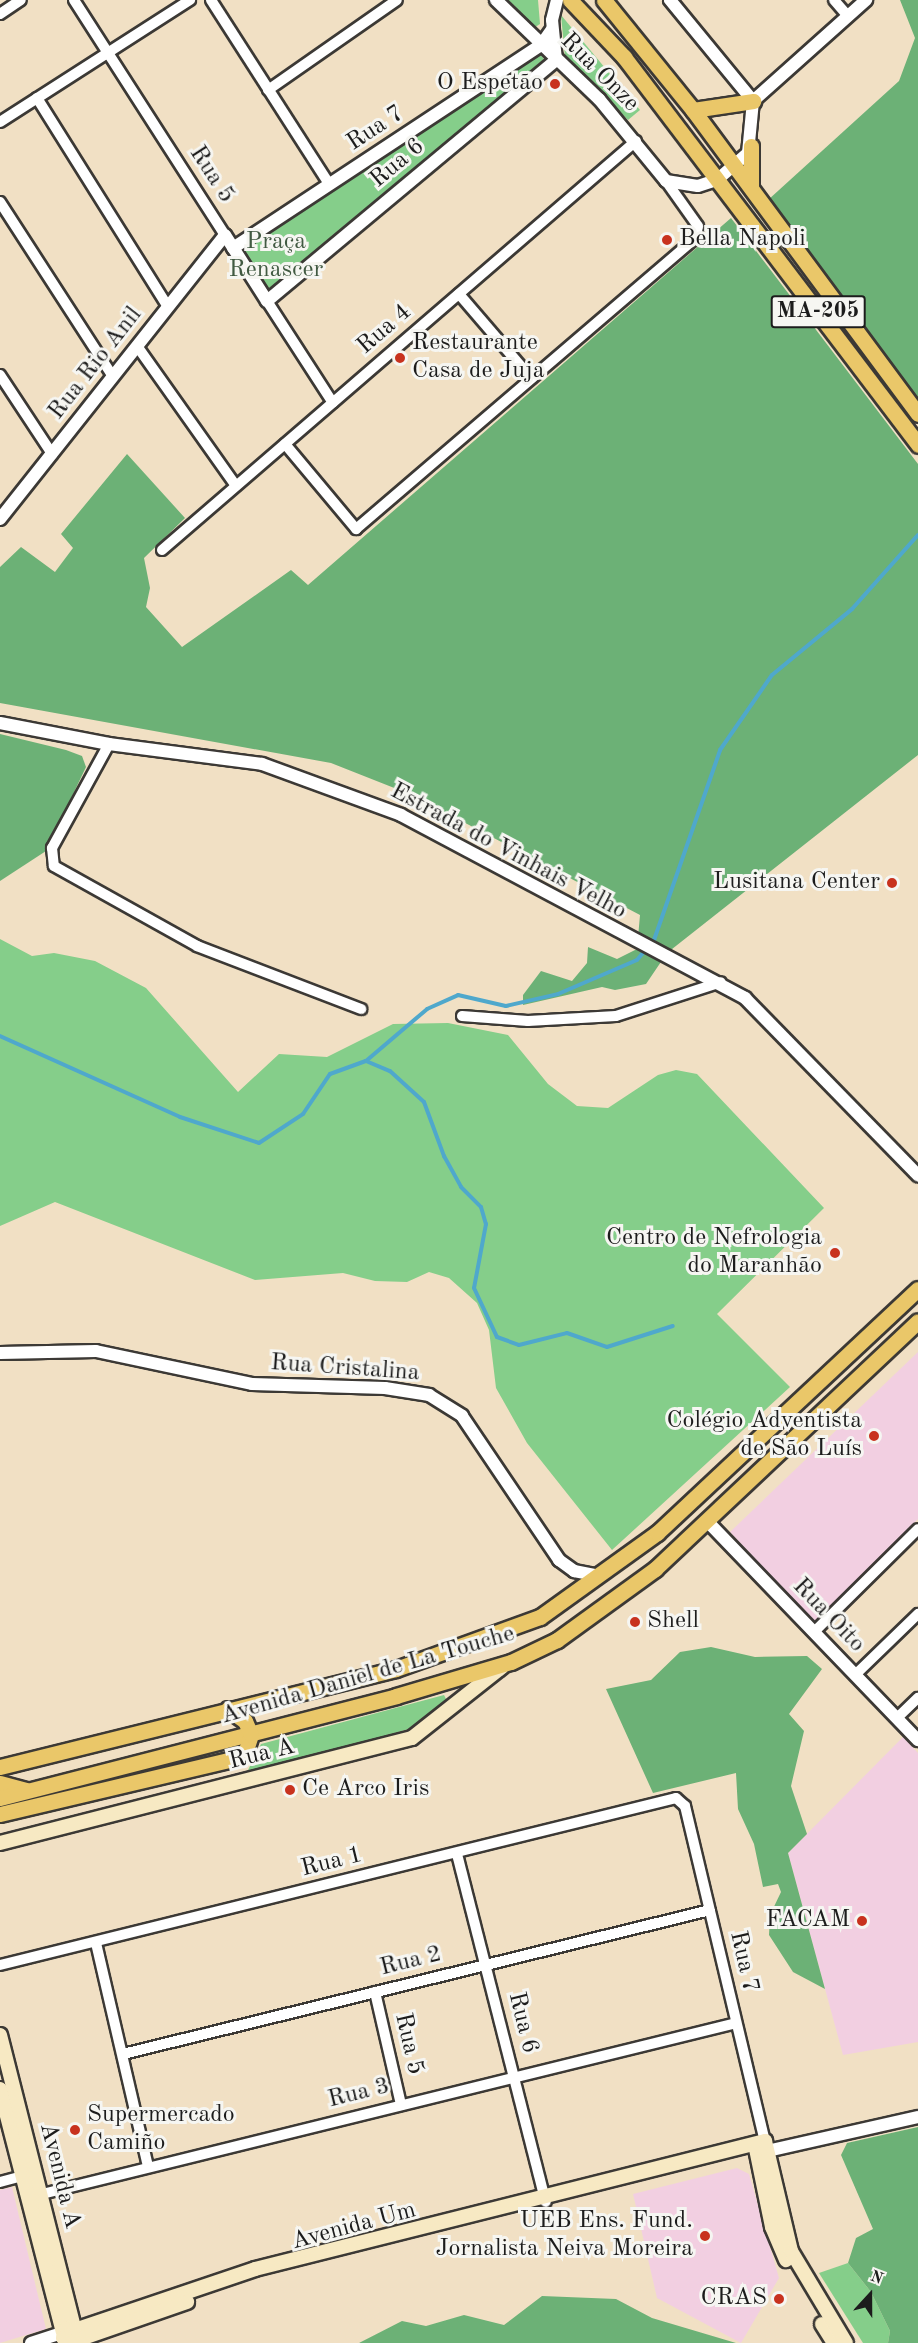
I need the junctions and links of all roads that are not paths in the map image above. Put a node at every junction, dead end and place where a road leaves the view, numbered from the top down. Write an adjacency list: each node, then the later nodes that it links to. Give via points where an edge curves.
1 (21, 0): 13 (street)
2 (74, 0): 17 (street, Rua 5)
3 (190, 0): 17 (street)
4 (211, 0): 19 (street)
5 (397, 0): 19 (street)
6 (495, 0): 16 (street, Rua Onze)
7 (557, 0): 15 (street)
8 (570, 0): 27 (main road, MA-205, via 624,57)
9 (604, 0): 22 (main road, MA-205)
10 (670, 0): 21 (street)
11 (834, 0): 14 (street)
12 (866, 0): 14 (street)
13 (0, 14)
14 (848, 16): 21 (street)
15 (552, 29): 16 (street); 18 (street)
16 (541, 45): 18 (street, Rua Onze); 29 (street, Rua 7)
17 (108, 52): 20 (street); 32 (street, Rua 5)
18 (556, 60): 24 (street, Rua Onze); 35 (street, Rua 6)
19 (268, 90): 29 (street)
20 (37, 98): 23 (street); 36 (street)
21 (753, 101): 22 (main road); 25 (street)
22 (693, 110): 26 (main road, MA-205)
23 (0, 122)
24 (636, 141): 28 (street, Rua Onze); 34 (street, Rua 4)
25 (751, 146): 26 (street); 30 (main road)
26 (736, 168): 27 (street); 30 (main road, MA-205)
27 (717, 180): 28 (street, via 691,186); 44 (main road, MA-205)
28 (666, 181): 40 (street, Rua Onze, via 699,226 696,238)
29 (329, 184): 33 (street, Rua 7)
30 (751, 188): 42 (main road, MA-205)
31 (0, 202): 39 (street)
32 (225, 235): 33 (street, Rua 5); 36 (street, Rua Rio Anil)
33 (233, 248): 35 (street, Rua 5)
34 (459, 294): 40 (street); 41 (street, Rua 4)
35 (267, 301): 41 (street, Rua 5)
36 (168, 307): 37 (street, Rua Rio Anil)
37 (137, 346): 39 (street, Rua Rio Anil); 46 (street)
38 (0, 375): 45 (street)
39 (112, 377): 45 (street, Rua Rio Anil)
40 (531, 378): 43 (street, via 356,529)
41 (333, 403): 43 (street, Rua 4)
42 (918, 414)
43 (285, 444): 46 (street, Rua 4)
44 (918, 445)
45 (52, 454): 47 (street, Rua Rio Anil)
46 (236, 486): 48 (street, Rua 4)
47 (0, 519)
48 (162, 550)
49 (0, 723): 50 (street, Estrada do Vinhais Velho)
50 (109, 744): 51 (street, Estrada do Vinhais Velho, via 253,762 321,784 415,822 625,938); 52 (street, via 52,848 54,866 196,946)
51 (721, 982): 53 (street, via 616,1016 528,1021); 54 (street, Estrada do Vinhais Velho, via 756,1007)
52 (361, 1009)
53 (462, 1016)
54 (918, 1175)
55 (918, 1281): 58 (main road)
56 (918, 1289): 58 (main road, Avenida Daniel de La Touche)
57 (918, 1321): 61 (main road, Avenida Daniel de La Touche)
58 (877, 1326): 64 (main road, Avenida Daniel de La Touche, via 657,1533)
59 (918, 1334): 61 (main road)
60 (0, 1353): 64 (street, Rua Cristalina, via 96,1351 252,1384 385,1388 429,1395 462,1416 560,1560 580,1574)
61 (836, 1401): 62 (main road, Avenida Daniel de La Touche)
62 (708, 1522): 66 (street, Rua Oito); 67 (main road, Avenida Daniel de La Touche, via 600,1614)
63 (918, 1529): 66 (street)
64 (604, 1575): 70 (main road, Avenida Daniel de La Touche, via 540,1617 478,1643 350,1681)
65 (918, 1614): 68 (street)
66 (814, 1632): 68 (street, Rua Oito)
67 (511, 1662): 72 (main road, Avenida Daniel de La Touche); 80 (main road, Rua A, via 412,1738)
68 (855, 1675): 71 (street, Rua Oito)
69 (918, 1698): 71 (street)
70 (228, 1709): 72 (main road, via 244,1721); 74 (main road, Avenida Daniel de La Touche)
71 (897, 1718): 73 (street, Rua Oito)
72 (251, 1735): 76 (main road, Avenida Daniel de La Touche); 79 (main road, via 246,1750 236,1758)
73 (918, 1740)
74 (0, 1767)
75 (0, 1783): 76 (main road)
76 (29, 1791): 77 (main road, Avenida Daniel de La Touche)
77 (0, 1798)
78 (674, 1798): 81 (street, Rua 1); 82 (street, Rua 7, via 685,1806)
79 (0, 1814)
80 (0, 1844)
81 (457, 1854): 83 (street, Rua 1); 85 (street, Rua 6)
82 (710, 1910): 85 (street, Rua 2); 87 (street, Rua 7)
83 (96, 1943): 84 (street, Rua 1); 89 (street)
84 (0, 1965)
85 (486, 1965): 86 (street, Rua 2); 90 (street, Rua 6)
86 (375, 1992): 89 (street, Rua 2); 92 (street, Rua 5)
87 (736, 2023): 90 (street, Rua 3); 94 (street, Rua 7)
88 (0, 2035): 96 (main road, Avenida A)
89 (123, 2054): 95 (street)
90 (514, 2077): 92 (street, Rua 3); 99 (street, Rua 6)
91 (0, 2089): 96 (main road, Avenida A)
92 (401, 2105): 95 (street, Rua 3)
93 (918, 2117): 94 (street)
94 (761, 2147): 99 (main road, Avenida Um); 102 (main road, via 781,2252); 103 (main road, via 791,2251)
95 (148, 2168): 98 (street, Rua 3)
96 (28, 2174): 97 (street); 98 (main road, Avenida A)
97 (0, 2182)
98 (34, 2196): 100 (main road, Avenida A)
99 (545, 2198): 100 (main road, Avenida Um, via 259,2276)
100 (69, 2336): 101 (street)
101 (31, 2343)
102 (834, 2343)
103 (846, 2343)

